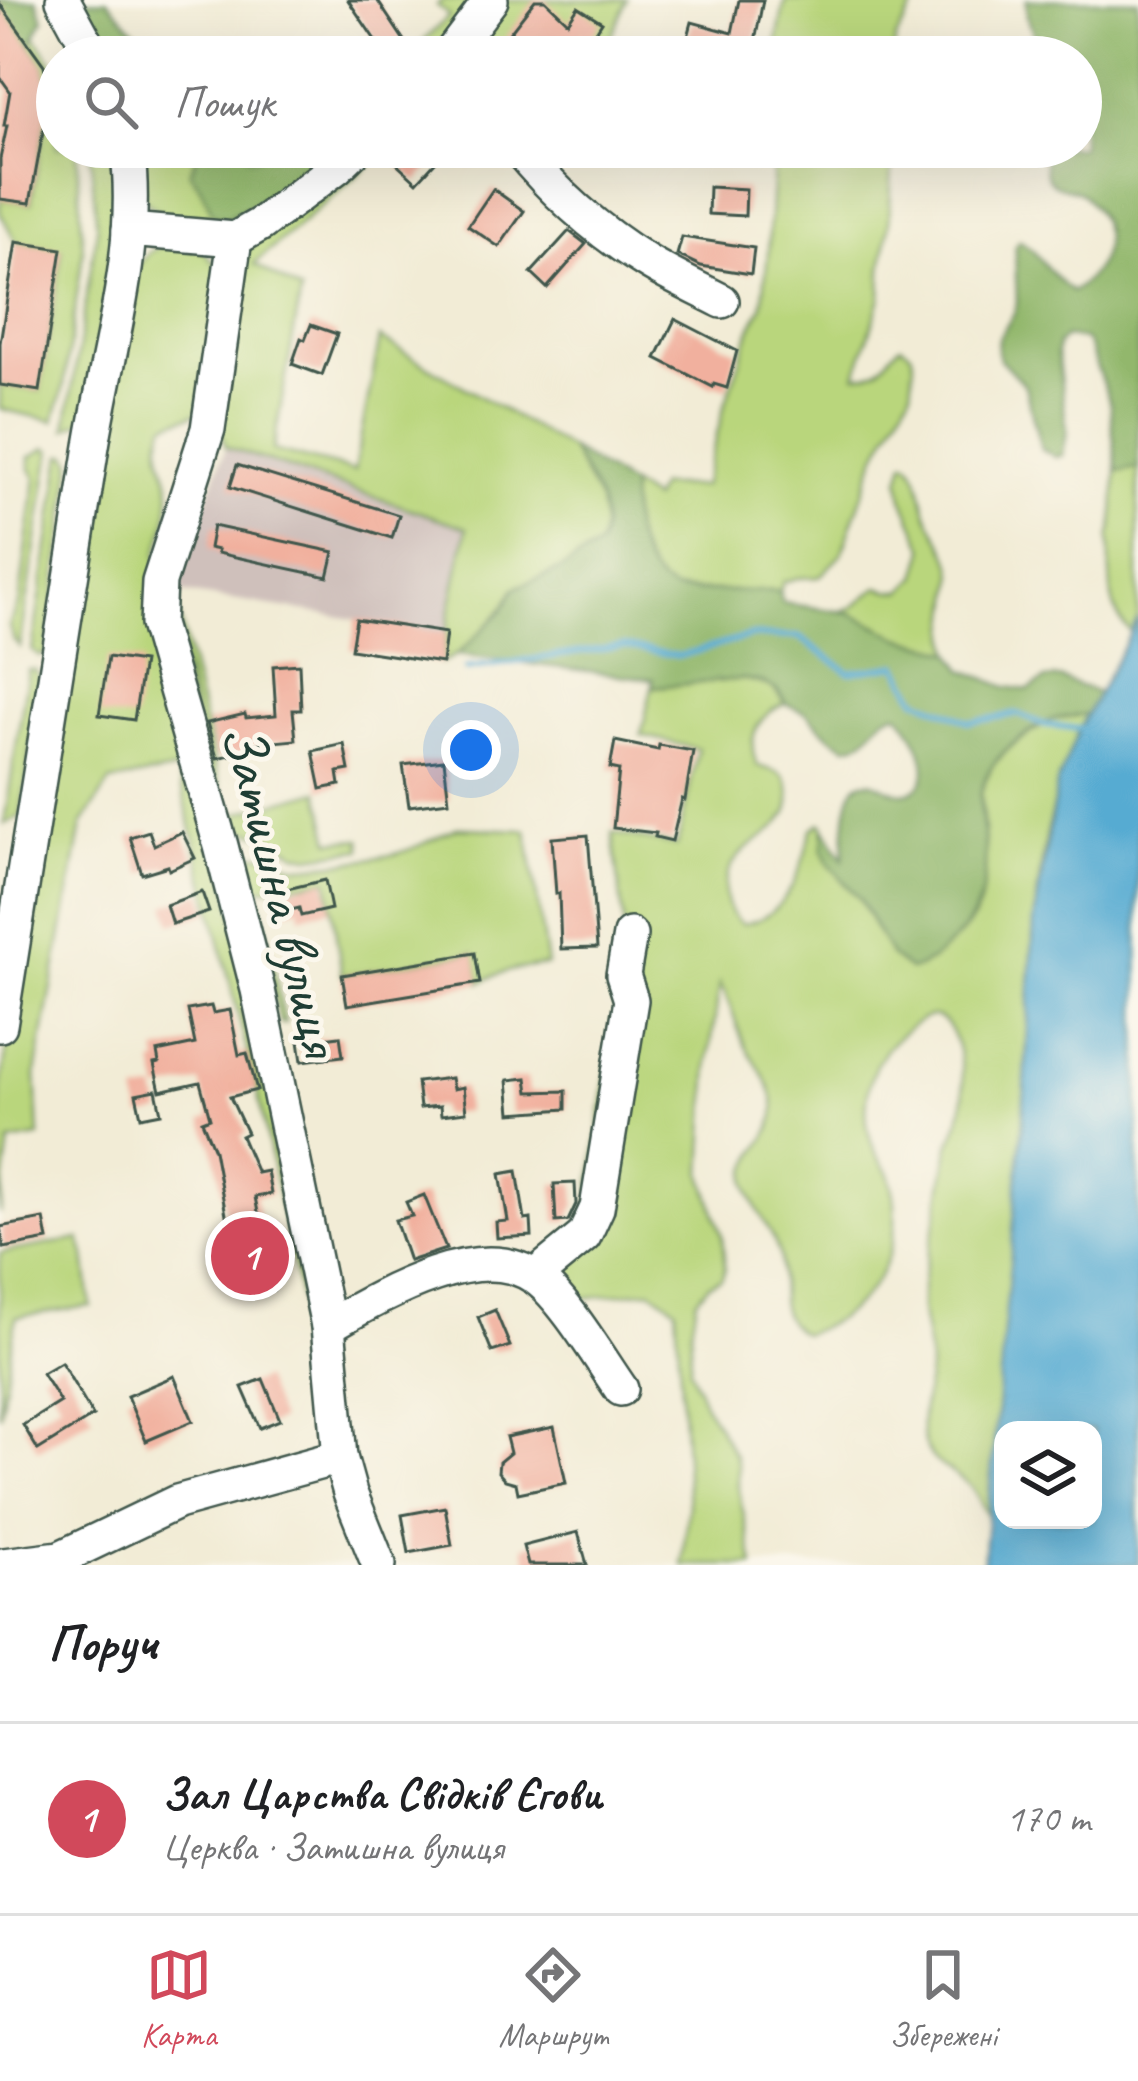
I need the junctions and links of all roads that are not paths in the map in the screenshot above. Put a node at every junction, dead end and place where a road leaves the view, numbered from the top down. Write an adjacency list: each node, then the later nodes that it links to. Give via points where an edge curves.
1 (63, 0): 3 (street)
2 (491, 0): 4 (street)
3 (83, 36)
4 (464, 36)
5 (129, 168): 8 (street)
6 (336, 168): 9 (street)
7 (534, 168): 10 (street, via 644,260)
8 (128, 230): 9 (street); 12 (street)
9 (235, 239): 14 (street, Затишна вулиця, via 208,429 159,582 157,624 258,990)
10 (722, 301)
11 (629, 934): 13 (street, via 623,976 631,1000 597,1208 584,1236)
12 (0, 1025)
13 (535, 1276): 14 (street, via 485,1262 463,1267 386,1293); 15 (street)
14 (328, 1326): 16 (street, Затишна вулиця)
15 (621, 1389)
16 (340, 1457): 17 (street, via 194,1496 136,1520); 19 (street, Затишна вулиця)
17 (91, 1556): 18 (street)
18 (3, 1565)
19 (379, 1565)

